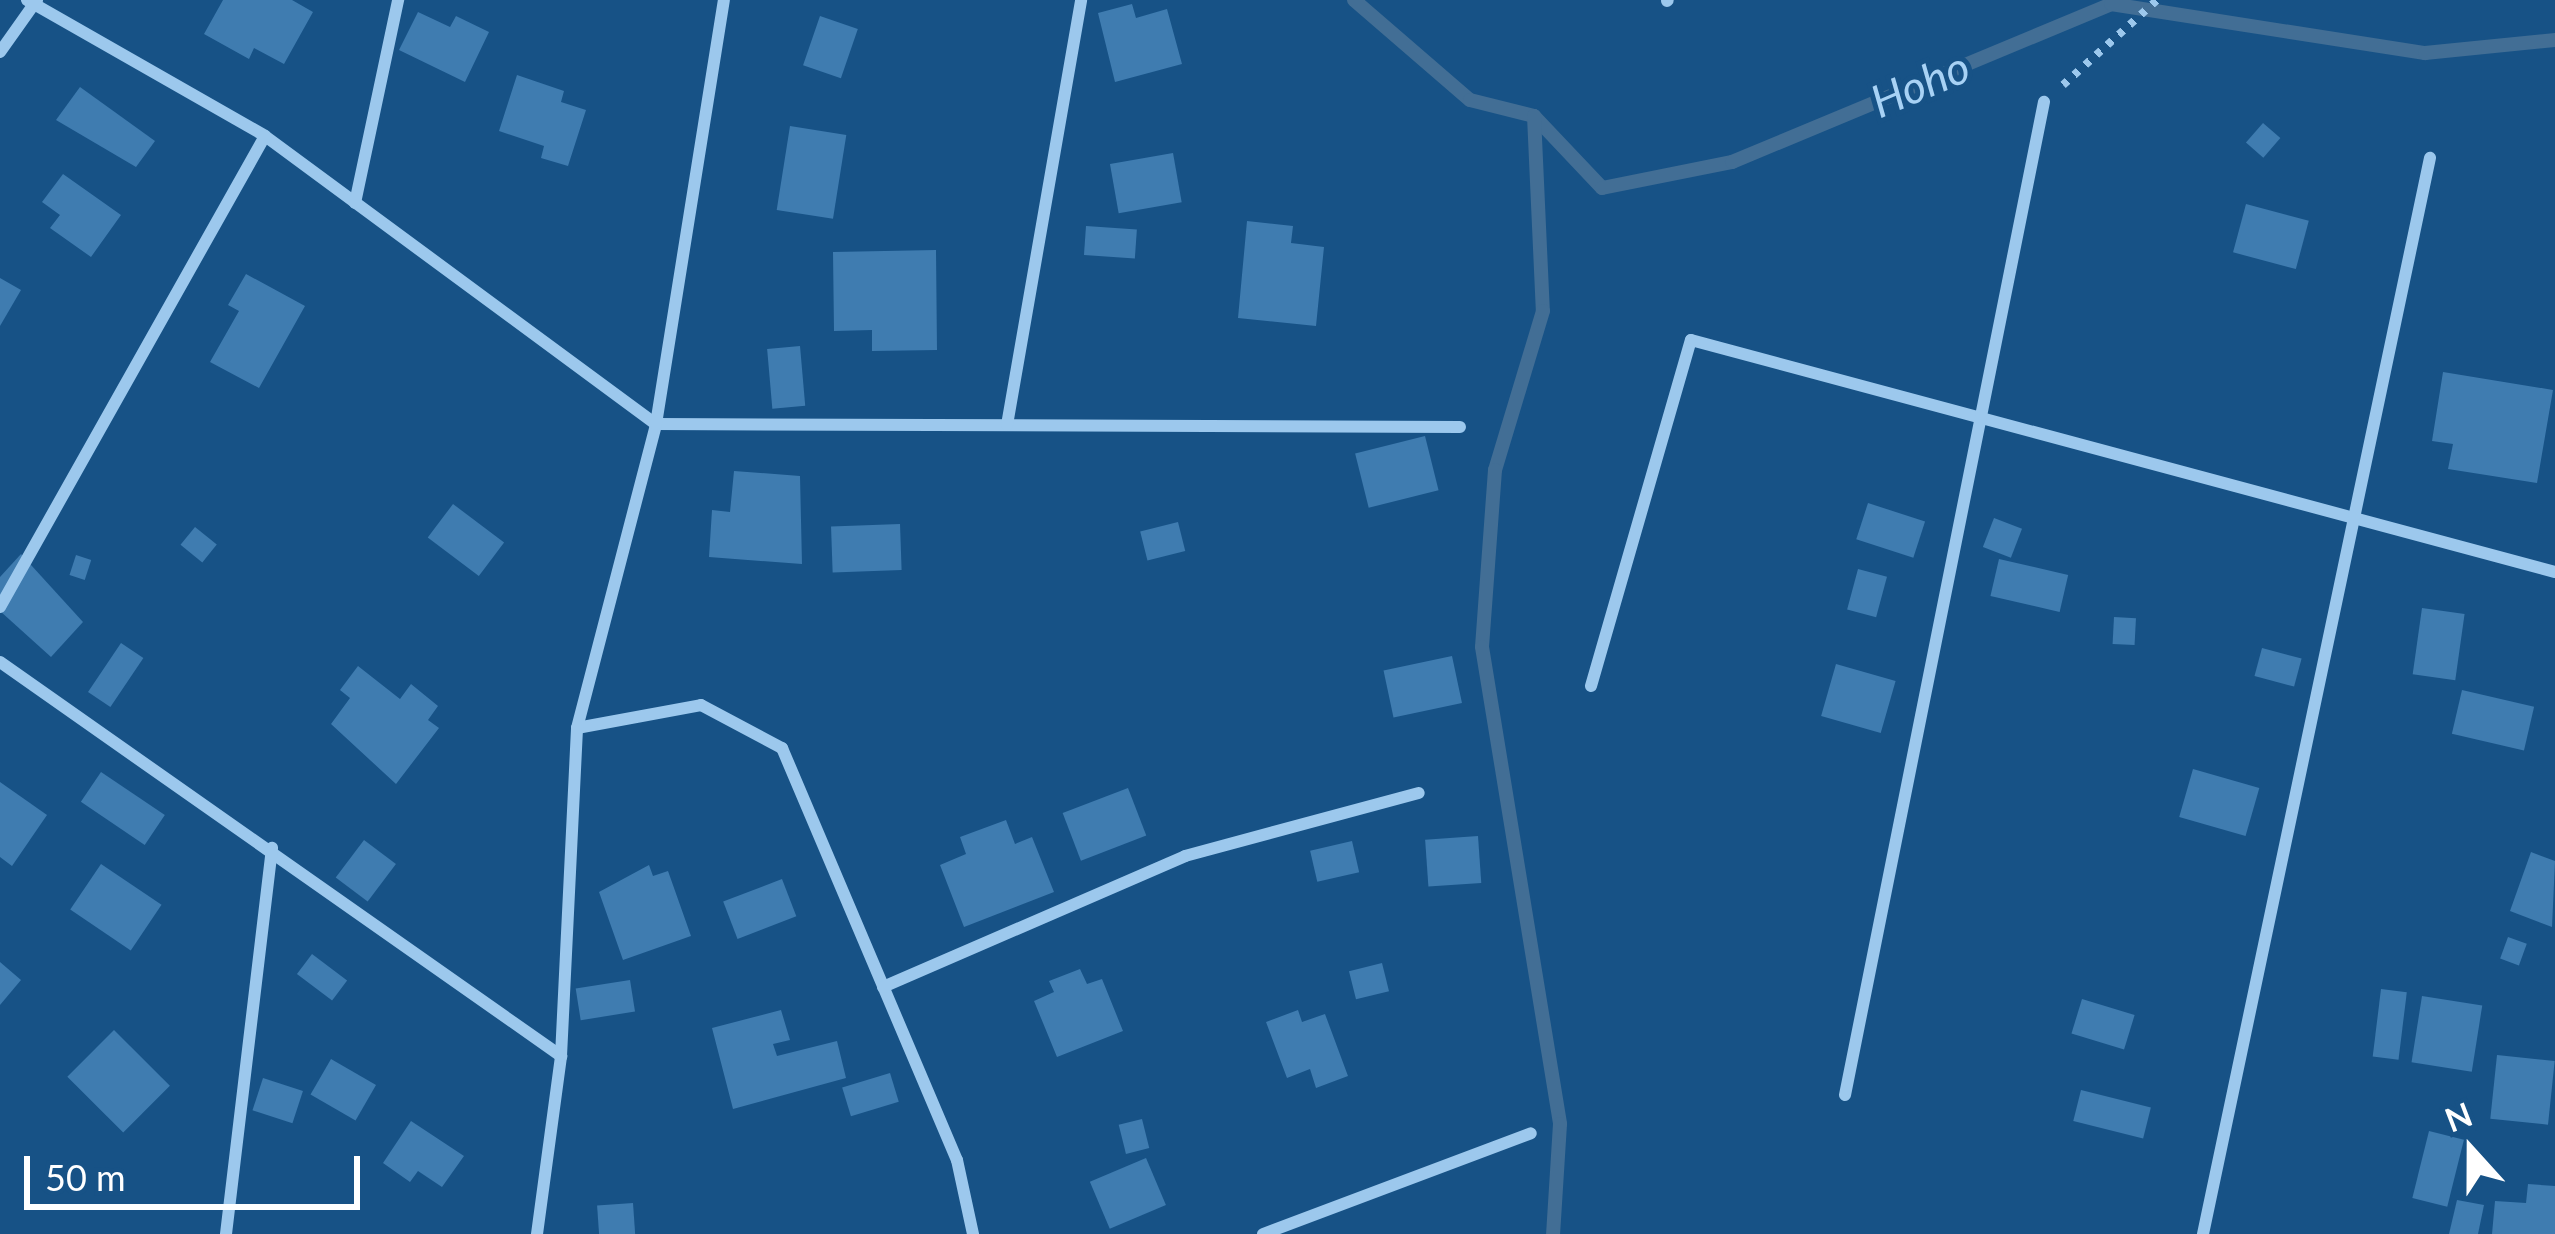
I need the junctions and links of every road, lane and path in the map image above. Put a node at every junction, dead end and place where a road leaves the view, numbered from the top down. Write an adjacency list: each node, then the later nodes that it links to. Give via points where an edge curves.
1 (398, 0): 10 (street)
2 (724, 0): 12 (street)
3 (1081, 0): 13 (street)
4 (2157, 0): 7 (path)
5 (33, 2): 6 (street); 8 (street)
6 (0, 52)
7 (2044, 102): 11 (street)
8 (266, 136): 10 (street); 17 (street)
9 (2430, 158): 15 (street)
10 (355, 203): 12 (street)
11 (1977, 416): 15 (street); 19 (street, via 1691,340); 25 (street)
12 (656, 424): 13 (street); 20 (street)
13 (1007, 425): 14 (street)
14 (1460, 427)
15 (2356, 518): 16 (street); 31 (street)
16 (2555, 572)
17 (0, 608)
18 (0, 662): 22 (street)
19 (1591, 686)
20 (577, 728): 23 (street, via 700,705 782,748); 24 (street)
21 (1419, 793): 23 (street, via 1185,856)
22 (272, 848): 24 (street); 27 (street)
23 (883, 986): 29 (street, via 957,1160)
24 (561, 1056): 28 (street)
25 (1845, 1095)
26 (1531, 1133): 30 (street)
27 (226, 1234)
28 (537, 1234)
29 (973, 1234)
30 (1263, 1234)
31 (2203, 1234)

